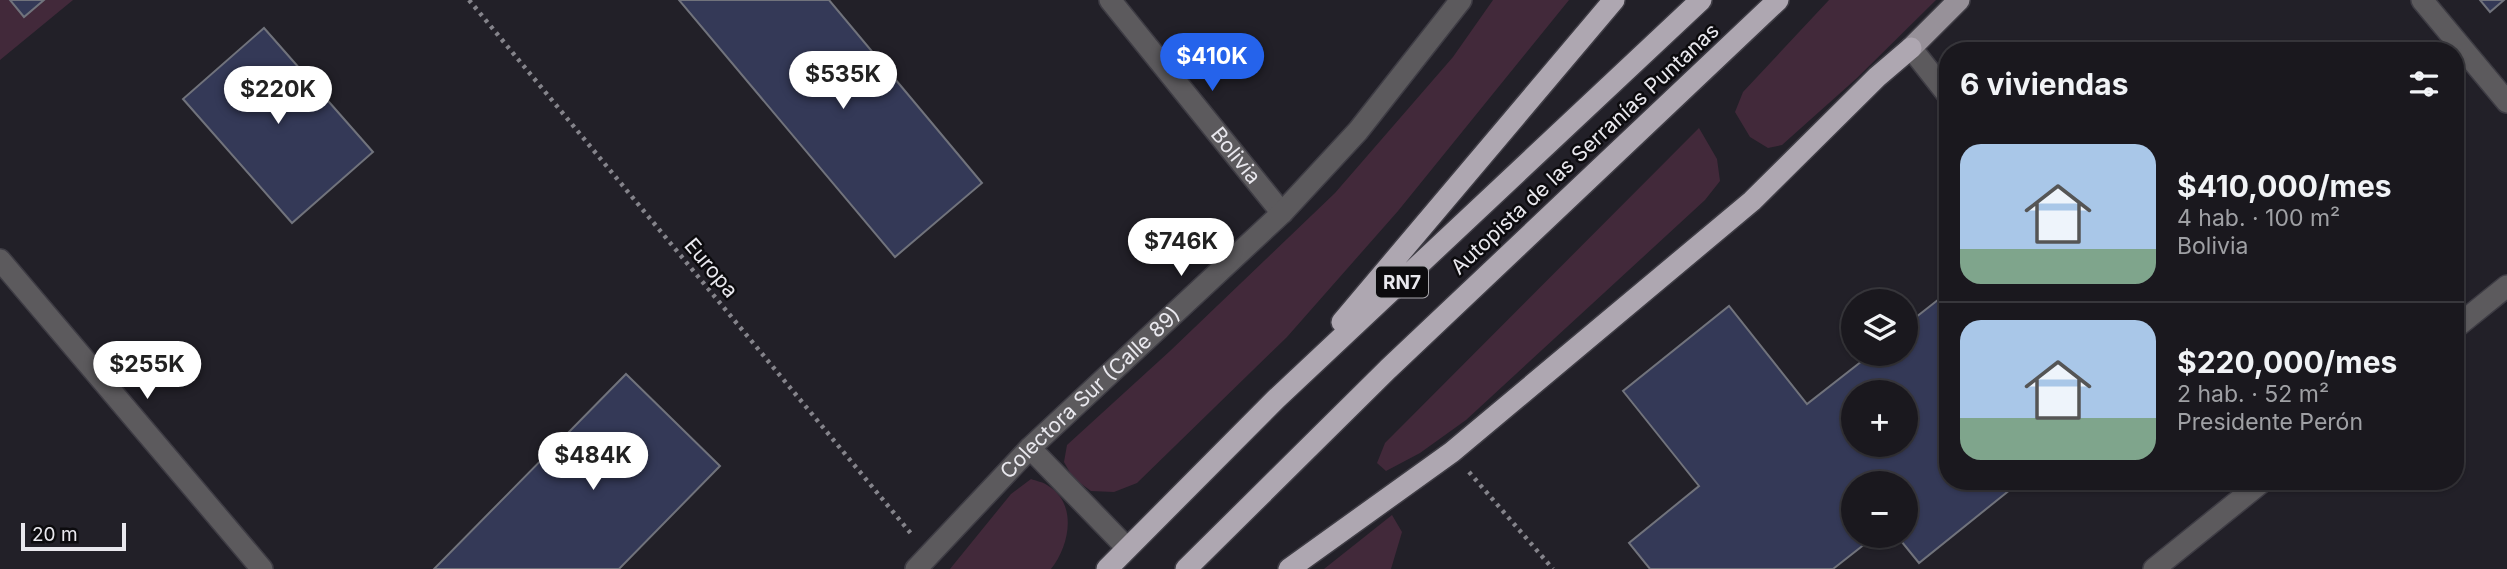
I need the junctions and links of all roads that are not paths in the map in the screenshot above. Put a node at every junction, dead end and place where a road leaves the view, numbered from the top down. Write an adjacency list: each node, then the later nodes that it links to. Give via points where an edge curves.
1 (1110, 0): 13 (street, Bolivia)
2 (1461, 0): 13 (street, Colectora Sur (Calle 89), via 1358,131)
3 (1614, 0): 17 (highway)
4 (1701, 0): 17 (highway, Autopista de las Serranías Puntanas / RN7)
5 (1778, 0): 24 (highway, Autopista de las Serranías Puntanas / RN7, via 1388,369)
6 (1959, 0): 9 (main road)
7 (2422, 0): 8 (street)
8 (2457, 42)
9 (1911, 48): 11 (street); 25 (highway, via 1752,201 1452,453)
10 (2464, 50): 12 (street)
11 (1939, 84)
12 (2507, 102)
13 (1282, 213): 18 (street, Colectora Sur (Calle 89))
14 (0, 260): 22 (street)
15 (2507, 286): 16 (street)
16 (2464, 321)
17 (1276, 399): 20 (highway, Autopista de las Serranías Puntanas / RN7)
18 (1030, 448): 20 (street); 21 (street, Colectora Sur (Calle 89))
19 (2249, 490): 26 (street)
20 (1127, 548): 23 (highway, Autopista de las Serranías Puntanas / RN7)
21 (923, 562)
22 (262, 569)
23 (1107, 569)
24 (1186, 569)
25 (1289, 569)
26 (2154, 569)

